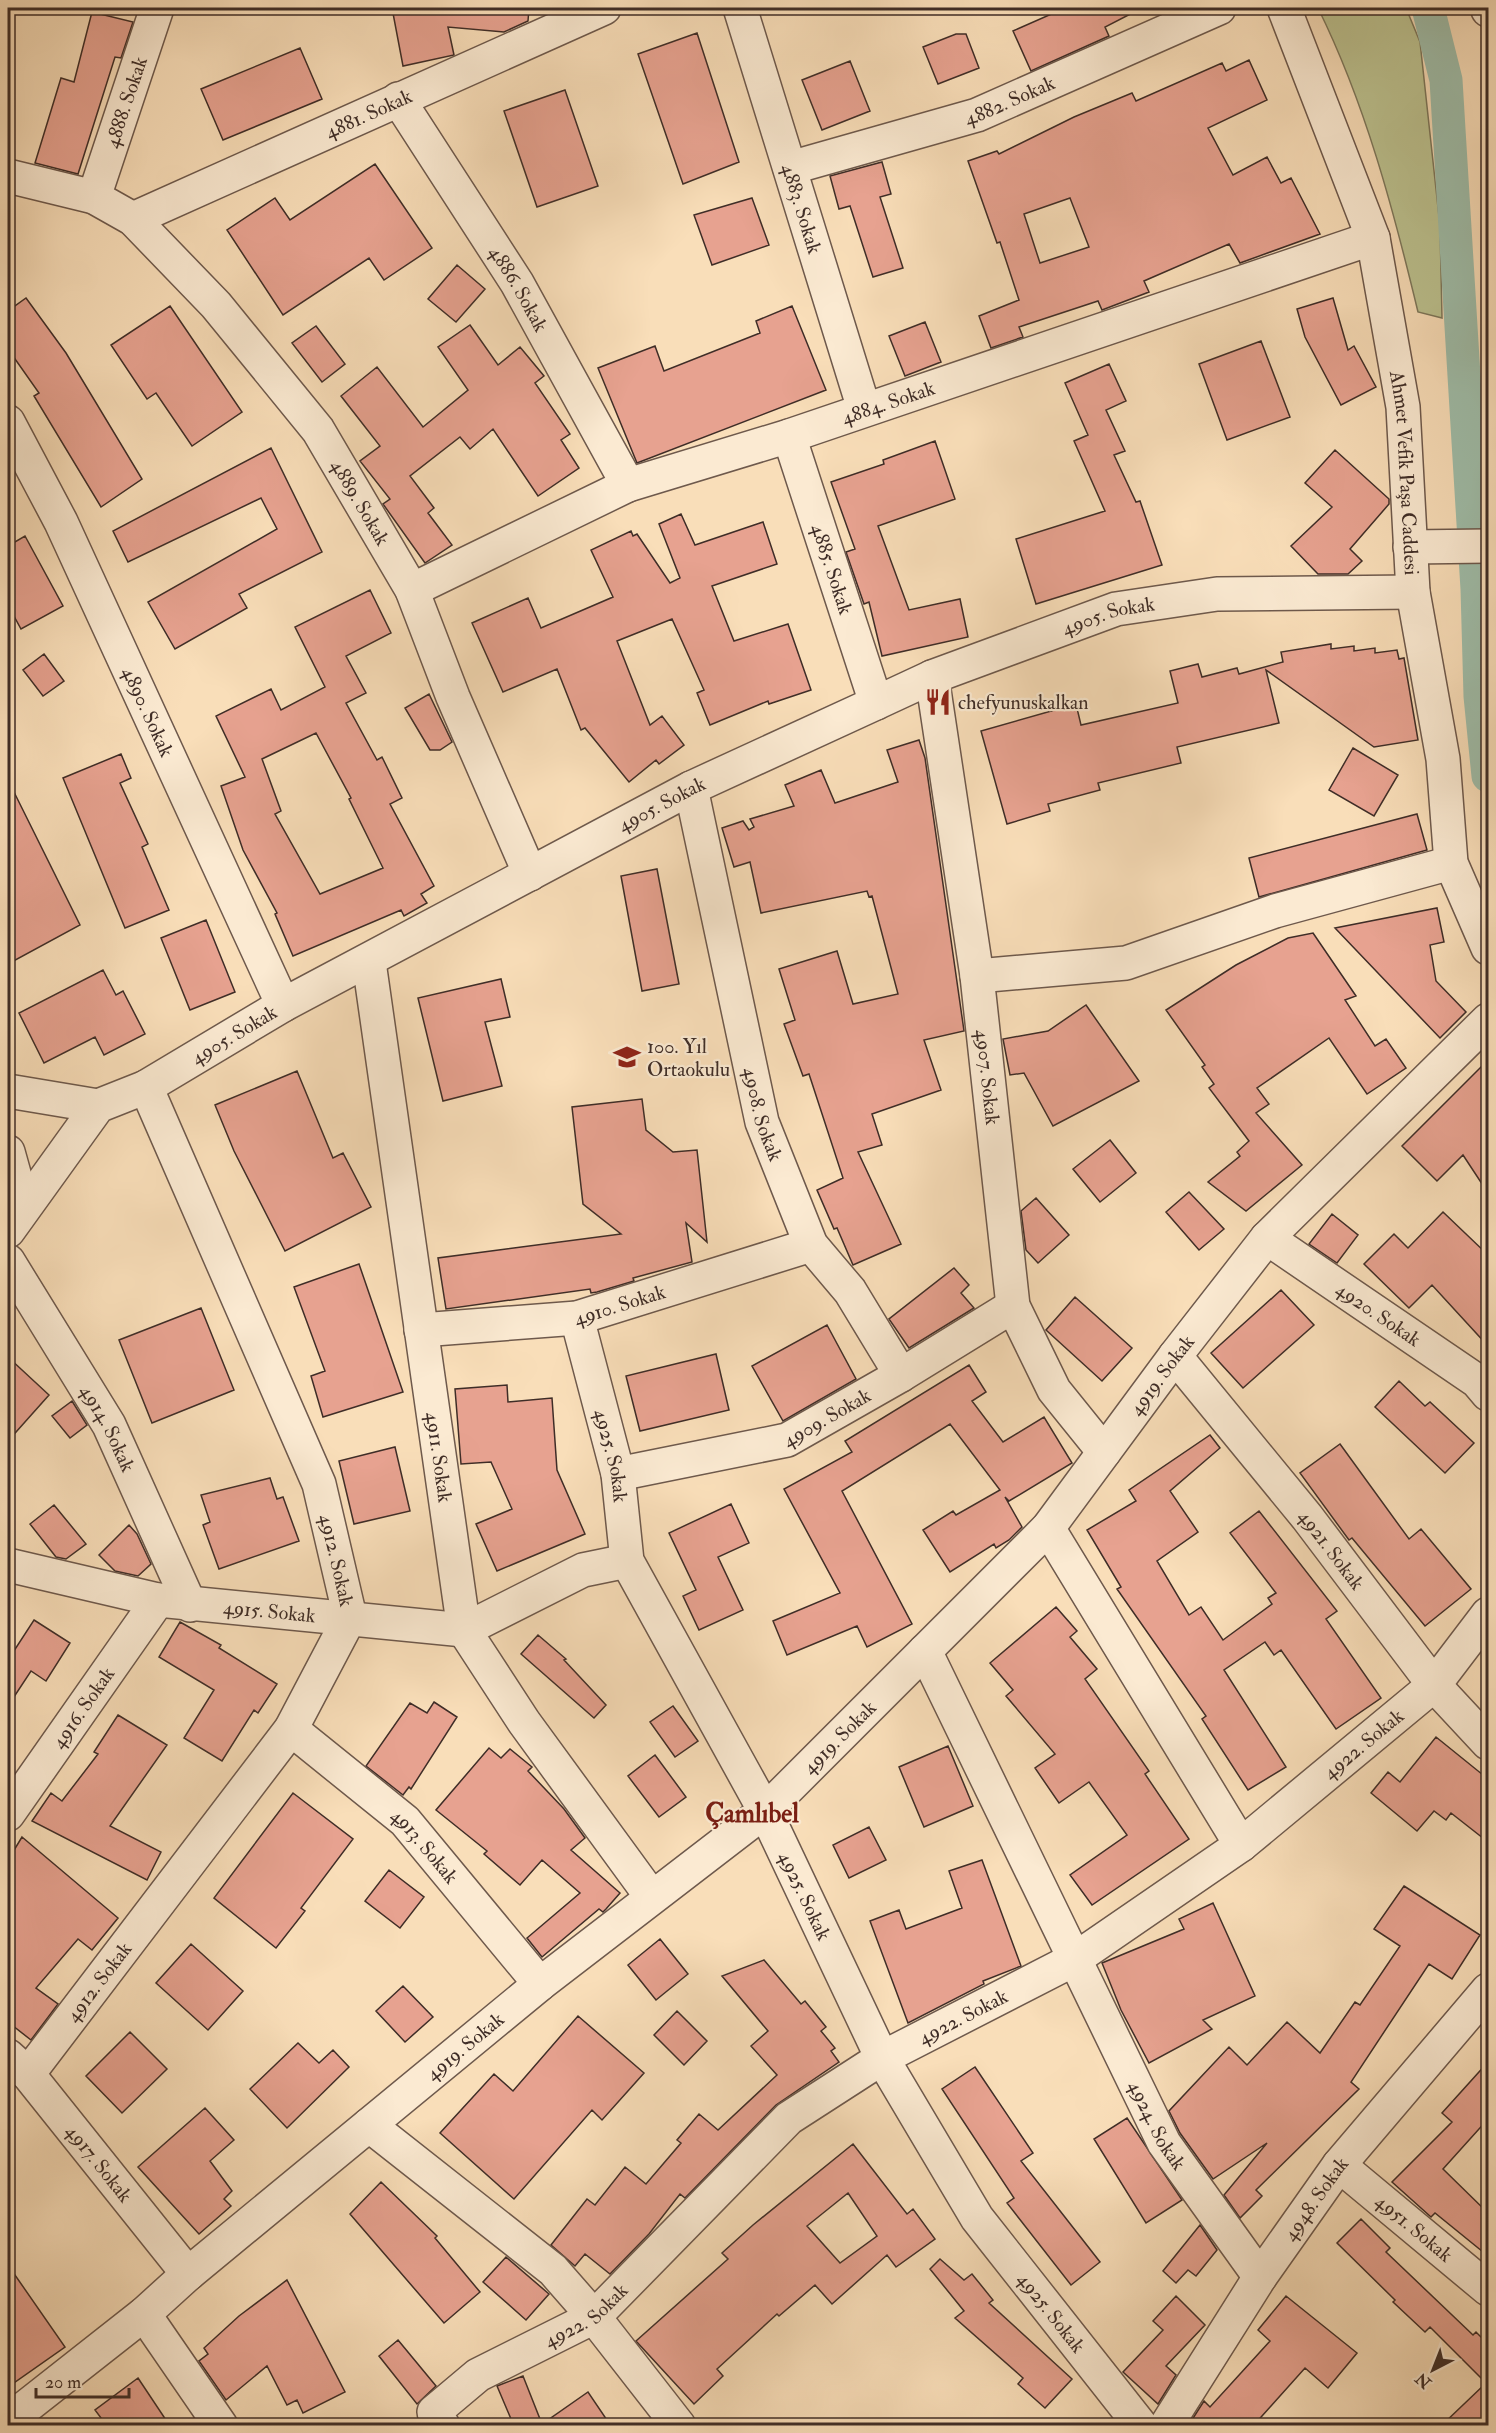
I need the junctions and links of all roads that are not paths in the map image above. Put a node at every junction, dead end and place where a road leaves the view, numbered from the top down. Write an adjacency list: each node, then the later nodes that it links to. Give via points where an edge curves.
1 (157, 8): 9 (street, 4888. Sokak)
2 (604, 8): 6 (street, 4881. Sokak)
3 (740, 8): 7 (street, 4883. Sokak)
4 (1219, 8): 7 (street, 4882. Sokak, via 977,115)
5 (1284, 8): 11 (street, Ahmet Vefik Paşa Caddesi)
6 (398, 99): 10 (street, 4881. Sokak); 15 (street, 4886. Sokak, via 517,283)
7 (790, 168): 12 (street, 4883. Sokak)
8 (8, 176): 9 (street)
9 (94, 197): 10 (street, 4889. Sokak)
10 (133, 219): 18 (street, 4889. Sokak, via 216,305 318,430)
11 (1373, 238): 12 (street, 4884. Sokak); 17 (street, Ahmet Vefik Paşa Caddesi, via 1403,407)
12 (864, 409): 14 (street, 4884. Sokak)
13 (8, 422): 28 (street, 4890. Sokak, via 61,522)
14 (789, 436): 15 (street, 4884. Sokak); 21 (street, 4885. Sokak)
15 (628, 485): 18 (street, 4884. Sokak)
16 (1479, 546): 17 (street)
17 (1410, 547): 19 (street, Ahmet Vefik Paşa Caddesi)
18 (412, 590): 24 (street, 4889. Sokak, via 453,698)
19 (1413, 592): 20 (street, 4905. Sokak, via 1218,594 1116,609); 23 (street, Ahmet Vefik Paşa Caddesi, via 1443,759)
20 (932, 677): 21 (street, 4905. Sokak); 27 (street, 4907. Sokak)
21 (876, 703): 22 (street, 4905. Sokak)
22 (691, 788): 24 (street, 4905. Sokak); 36 (street, 4908. Sokak, via 762,1122)
23 (1451, 863): 25 (street, Ahmet Vefik Paşa Caddesi); 27 (street, via 1275,911 1126,963)
24 (530, 873): 26 (street, 4905. Sokak)
25 (1488, 948)
26 (369, 962): 28 (street, 4905. Sokak); 40 (street, 4911. Sokak)
27 (977, 976): 38 (street, 4907. Sokak)
28 (283, 1005): 30 (street, 4905. Sokak)
29 (1488, 1020): 35 (street, 4919. Sokak)
30 (146, 1087): 32 (street, 4905. Sokak); 51 (street, 4912. Sokak, via 319,1484)
31 (8, 1091): 32 (street)
32 (98, 1106): 34 (street)
33 (8, 1152): 34 (street)
34 (15, 1219)
35 (1267, 1238): 41 (street, 4919. Sokak); 43 (street, 4920. Sokak, via 1477,1381)
36 (811, 1245): 39 (street, 4910. Sokak); 42 (street, 4908. Sokak, via 850,1291)
37 (8, 1261): 49 (street, 4914. Sokak, via 109,1425)
38 (1013, 1306): 42 (street, 4909. Sokak); 44 (street, 4907. Sokak, via 1054,1390)
39 (577, 1318): 40 (street, 4910. Sokak); 45 (street, 4925. Sokak)
40 (421, 1330): 52 (street, 4911. Sokak)
41 (1175, 1356): 44 (street, 4919. Sokak); 54 (street, 4921. Sokak, via 1307,1517)
42 (901, 1375): 45 (street, 4909. Sokak, via 787,1440)
43 (1488, 1394)
44 (1104, 1452): 46 (street, 4919. Sokak)
45 (618, 1474): 47 (street, 4925. Sokak)
46 (1048, 1528): 53 (street, 4919. Sokak); 59 (street)
47 (627, 1561): 52 (street, via 583,1570); 57 (street, 4925. Sokak)
48 (8, 1565): 49 (street, 4915. Sokak)
49 (174, 1603): 51 (street, 4915. Sokak); 58 (street, 4916. Sokak)
50 (1488, 1614): 54 (street, 4922. Sokak)
51 (351, 1617): 52 (street, 4915. Sokak); 55 (street, 4912. Sokak)
52 (464, 1630): 60 (street, 4911. Sokak, via 524,1722)
53 (925, 1651): 57 (street, 4919. Sokak); 61 (street, 4924. Sokak)
54 (1434, 1685): 56 (street, 4921. Sokak); 59 (street, 4922. Sokak)
55 (291, 1729): 62 (street, 4913. Sokak, via 405,1821); 65 (street, 4912. Sokak)
56 (1488, 1743)
57 (765, 1811): 60 (street, 4919. Sokak); 64 (street, 4925. Sokak)
58 (8, 1814)
59 (1241, 1845): 61 (street, 4922. Sokak)
60 (651, 1896): 62 (street, 4919. Sokak)
61 (1075, 1959): 64 (street, 4922. Sokak); 69 (street, 4924. Sokak, via 1164,2143)
62 (540, 1984): 66 (street, 4919. Sokak)
63 (1488, 1990): 67 (street, 4948. Sokak)
64 (882, 2058): 72 (street, 4922. Sokak, via 789,2118); 77 (street, 4925. Sokak, via 977,2218)
65 (18, 2065): 68 (street, 4917. Sokak)
66 (369, 2125): 68 (street, 4919. Sokak); 72 (street, via 553,2270)
67 (1339, 2165): 69 (street, 4948. Sokak); 70 (street, 4951. Sokak)
68 (188, 2274): 71 (street, 4919. Sokak)
69 (1260, 2277): 78 (street, 4948. Sokak)
70 (1488, 2289)
71 (144, 2314): 74 (street, 4919. Sokak); 75 (street)
72 (594, 2317): 73 (street, 4922. Sokak, via 478,2375); 76 (street)
73 (439, 2419)
74 (8, 2421)
75 (221, 2426)
76 (678, 2426)
77 (1141, 2426)
78 (1166, 2426)

